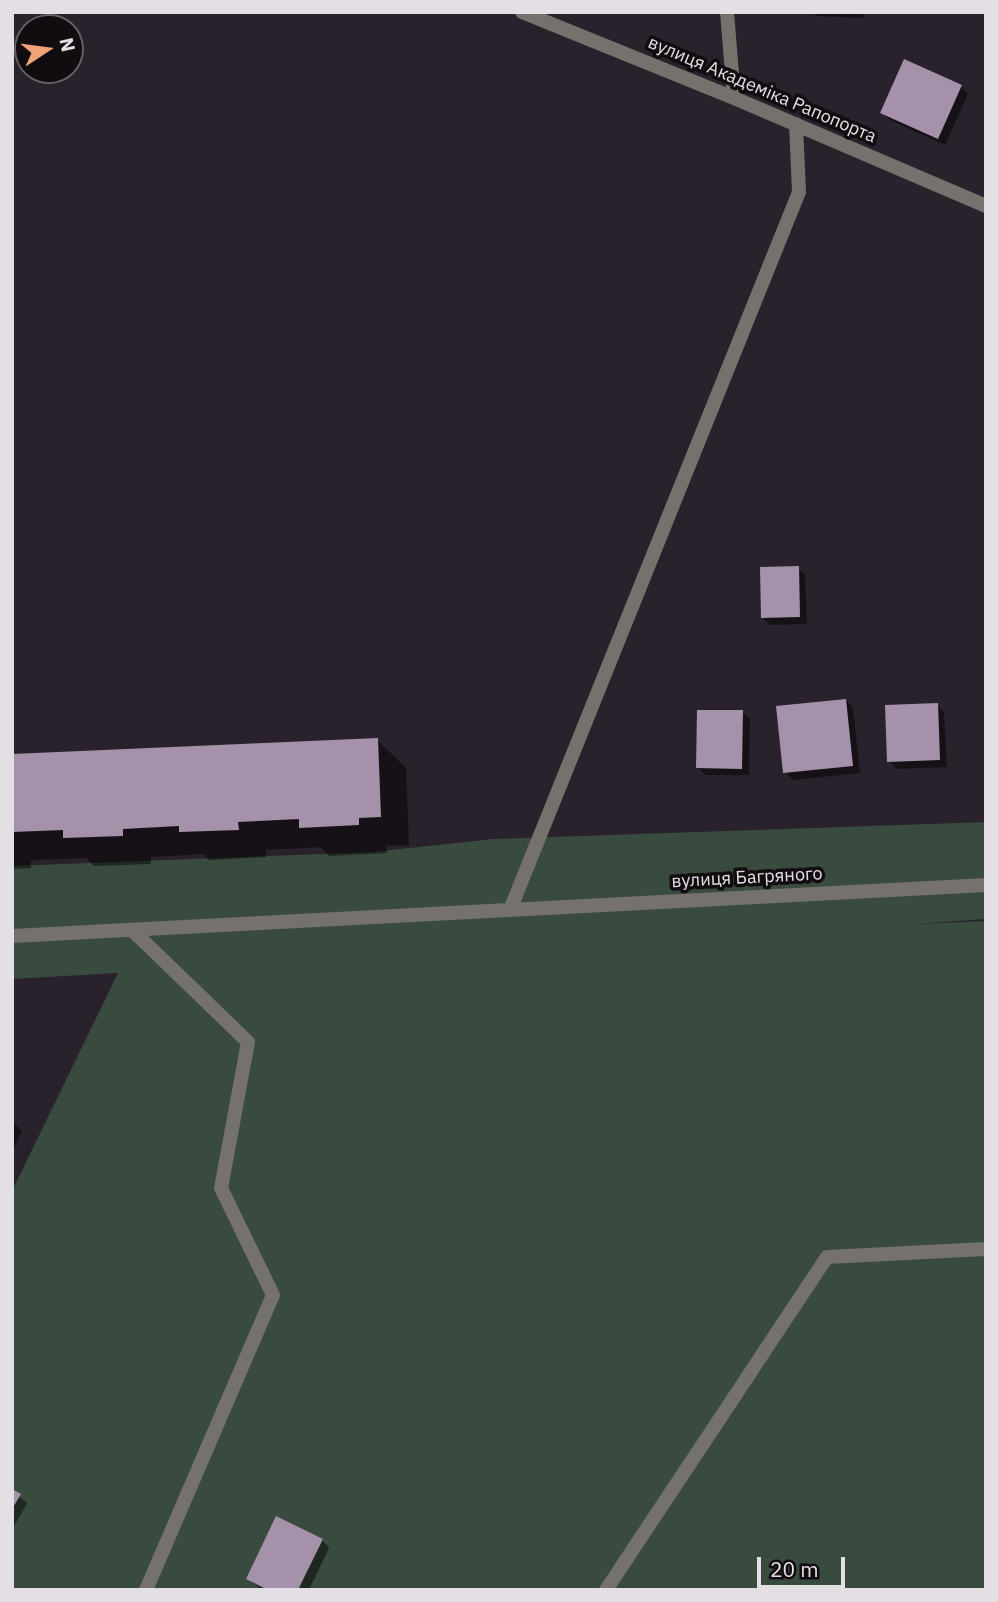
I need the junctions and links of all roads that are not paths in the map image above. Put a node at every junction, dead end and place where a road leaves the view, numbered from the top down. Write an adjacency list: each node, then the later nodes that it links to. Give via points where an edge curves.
1 (522, 12): 3 (street, вулиця Академіка Рапопорта)
2 (727, 12): 3 (street)
3 (734, 98): 4 (street, вулиця Академіка Рапопорта)
4 (796, 124): 5 (street, вулиця Академіка Рапопорта); 7 (street, via 799,192)
5 (986, 206)
6 (986, 884): 7 (street, вулиця Багряного)
7 (510, 910): 8 (street, вулиця Багряного)
8 (132, 930): 9 (street, вулиця Багряного); 11 (street, via 248,1042 222,1188 273,1295)
9 (12, 936)
10 (986, 1249): 12 (street, via 827,1257)
11 (145, 1590)
12 (606, 1590)

